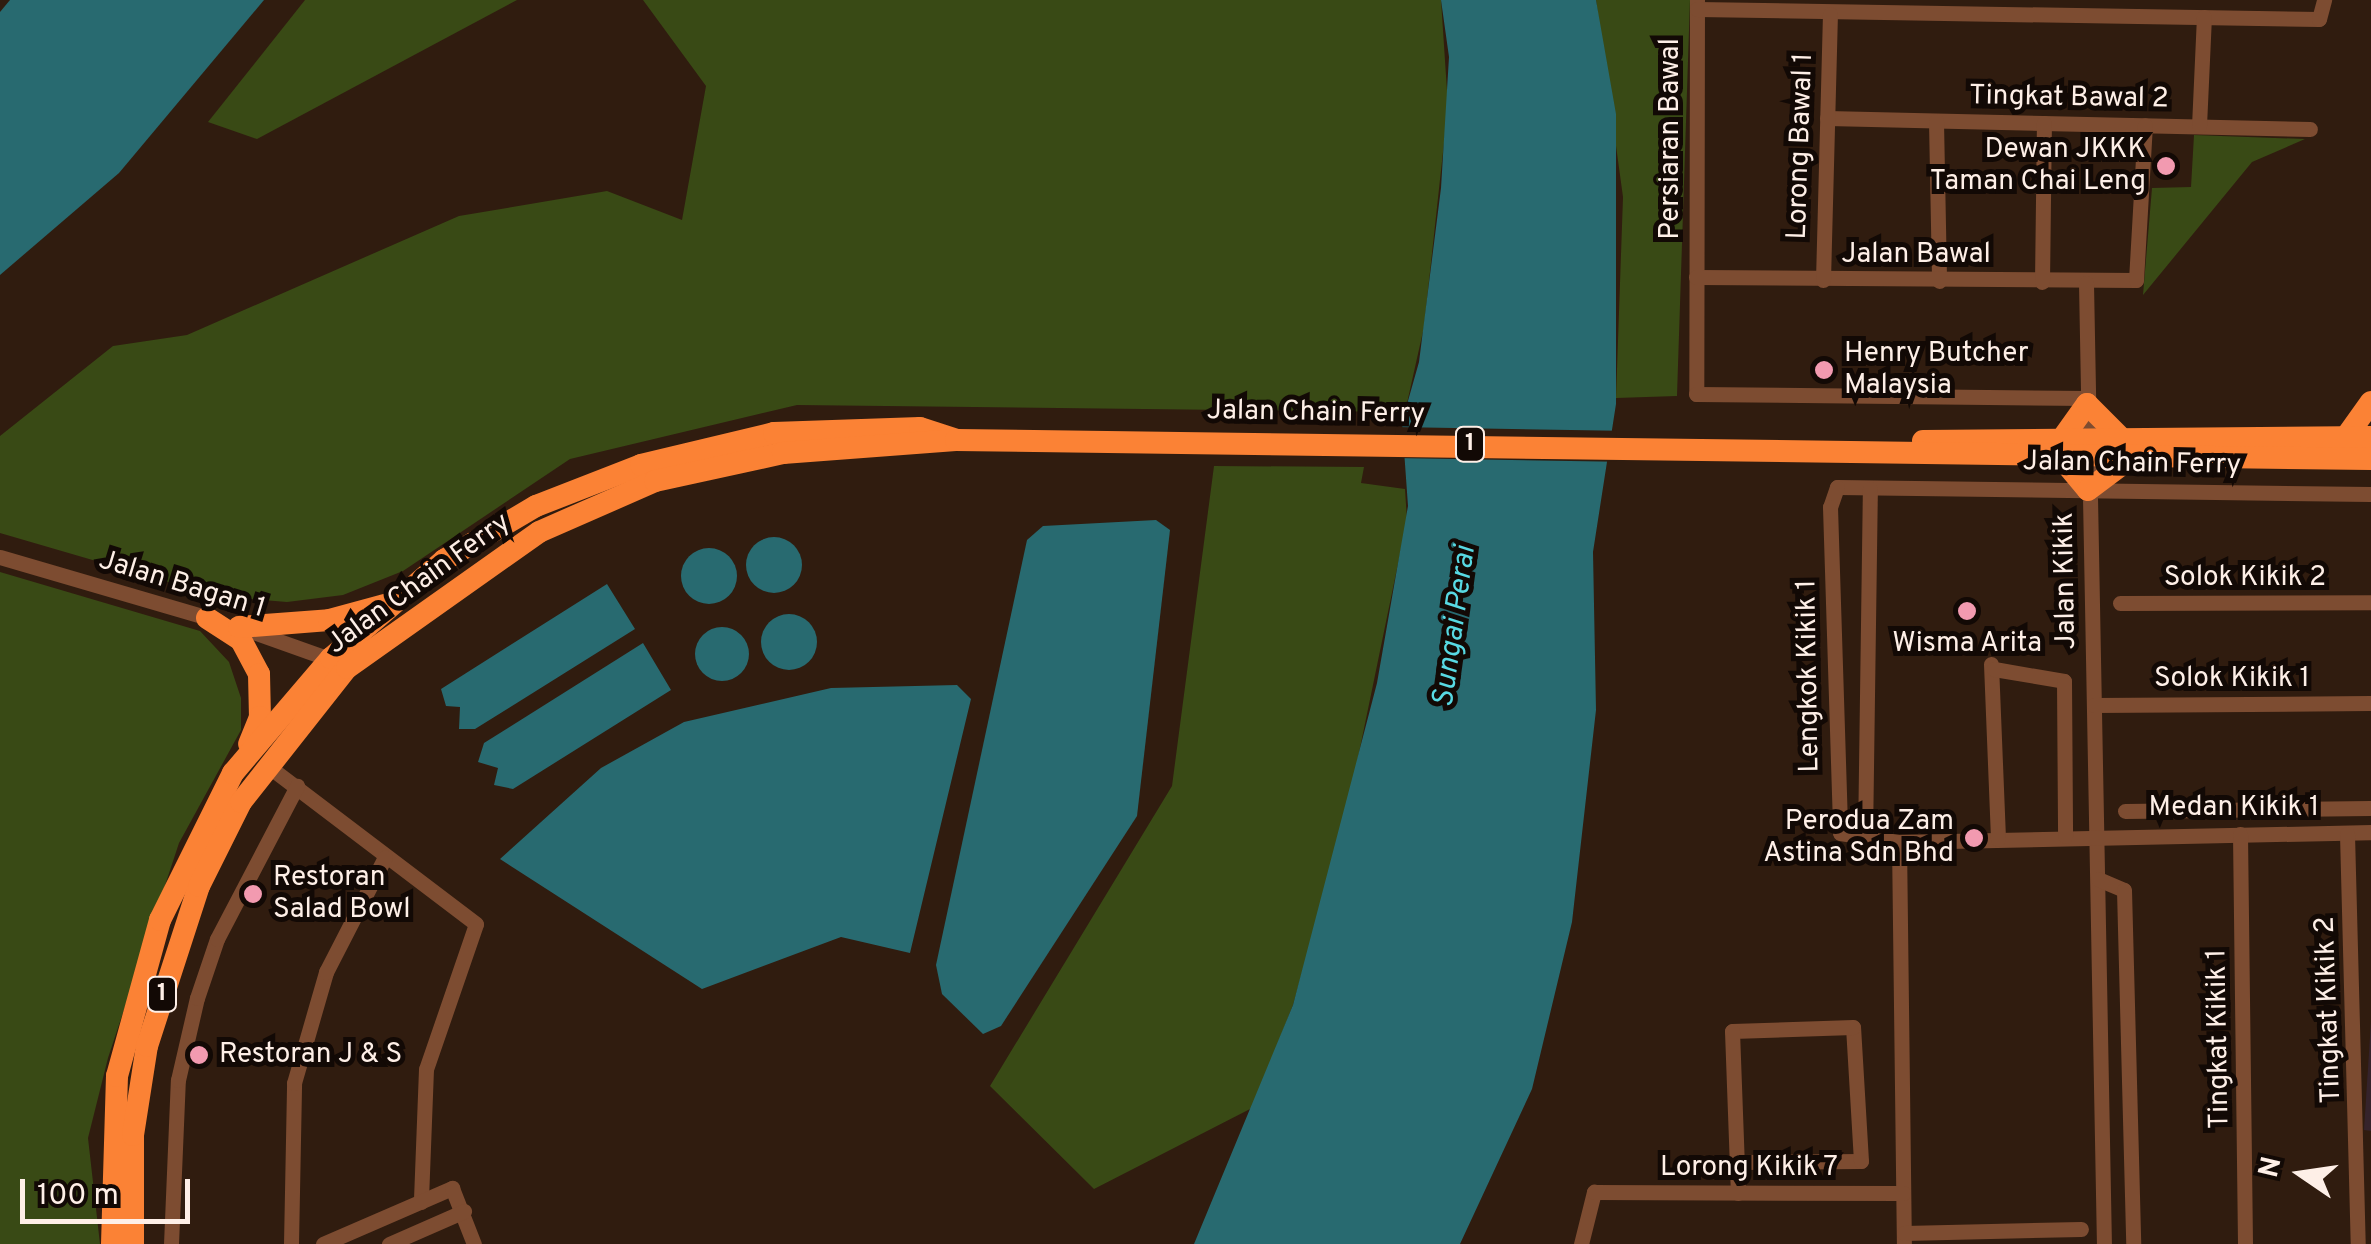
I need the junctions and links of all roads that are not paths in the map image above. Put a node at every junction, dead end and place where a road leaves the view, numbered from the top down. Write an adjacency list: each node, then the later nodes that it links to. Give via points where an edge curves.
1 (2324, 0): 4 (street, via 2319,20)
2 (1697, 4): 3 (street); 11 (street, Persiaran Bawal)
3 (1830, 14): 4 (street); 5 (street, Lorong Bawal 1)
4 (2204, 16): 9 (street)
5 (1827, 118): 6 (street, Tingkat Bawal 2); 12 (street, Lorong Bawal 1)
6 (1936, 120): 7 (street, Tingkat Bawal 2); 13 (street)
7 (2044, 123): 8 (street, Tingkat Bawal 2); 14 (street)
8 (2145, 125): 9 (street, Tingkat Bawal 2); 15 (street, Jalan Bawal, via 2136,280)
9 (2199, 126): 10 (street, Tingkat Bawal 2)
10 (2310, 129)
11 (1696, 277): 12 (street, Jalan Bawal); 16 (street, via 1693,387 1704,399)
12 (1822, 280): 13 (street, Jalan Bawal)
13 (1939, 281): 14 (street, Jalan Bawal)
14 (2042, 282): 15 (street, Jalan Bawal)
15 (2086, 282): 16 (street, Jalan Kikik)
16 (2087, 401): 21 (highway); 22 (highway); 23 (street, Jalan Kikik)
17 (2371, 402): 18 (highway)
18 (2346, 438): 19 (highway, Jalan Chain Ferry / 1); 22 (highway, Jalan Chain Ferry / 1)
19 (2371, 438)
20 (956, 440): 21 (highway, Jalan Chain Ferry / 1); 31 (highway, Jalan Chain Ferry / 1, via 920,428 774,433 641,465 536,506); 35 (highway, Jalan Chain Ferry / 1, via 782,453 655,481 539,532)
21 (2062, 449): 23 (highway, Jalan Chain Ferry / 1); 27 (highway)
22 (2125, 449): 23 (highway, Jalan Chain Ferry / 1); 24 (highway, Jalan Chain Ferry / 1); 27 (highway)
23 (2088, 450): 27 (street, Jalan Kikik)
24 (2371, 459)
25 (1870, 489): 26 (street, Jalan Chain Ferry); 27 (street, Jalan Chain Ferry); 49 (street, Lengkok Kikik 1)
26 (1833, 491): 49 (street, Lengkok Kikik 1, via 1838,830)
27 (2088, 492): 28 (street, Jalan Chain Ferry); 37 (street, Jalan Kikik)
28 (2371, 494)
29 (0, 557): 33 (street, Jalan Bagan 1)
30 (2371, 602): 32 (street, Solok Kikik 2)
31 (391, 603): 34 (highway, via 329,620); 35 (highway, Jalan Chain Ferry / 1)
32 (2120, 603)
33 (207, 618): 34 (street, Jalan Bagan 1); 39 (highway, via 241,640 259,674 258,727)
34 (239, 627): 35 (street, Jalan Bagan 1)
35 (339, 663): 38 (highway, Jalan Chain Ferry / 1); 39 (highway, Jalan Chain Ferry / 1)
36 (2371, 703): 37 (street, Solok Kikik 1)
37 (2094, 705): 47 (street, Jalan Kikik)
38 (268, 766): 40 (street); 64 (highway, Jalan Chain Ferry / 1, via 199,886 152,1030 133,1135)
39 (233, 774): 63 (highway, Jalan Chain Ferry / 1, via 184,858 136,994 111,1134)
40 (297, 786): 51 (street); 65 (street, via 197,998 178,1080)
41 (2371, 808): 43 (street, Medan Kikik 1, via 2133,811)
42 (2371, 832): 45 (street, Medan Kikik 1)
43 (2140, 833): 44 (street, Medan Kikik 1); 47 (street, Medan Kikik 1)
44 (2240, 834): 45 (street, Medan Kikik 1); 73 (street, Tingkat Kikik 1)
45 (2347, 834): 56 (street, Tingkat Kikik 2)
46 (2066, 836): 47 (street); 48 (street); 48 (street, Jalan Kikik, via 2064,681 1993,666)
47 (2098, 836): 52 (street, Jalan Kikik)
48 (1998, 839): 50 (street)
49 (1865, 840): 50 (street)
50 (1899, 842): 57 (street)
51 (385, 857): 59 (street, via 476,924 426,1069); 66 (street, via 326,972 294,1083)
52 (2098, 879): 53 (street, Jalan Kikik); 54 (street, via 2124,890)
53 (2102, 1134): 54 (street); 71 (street, Jalan Kikik)
54 (2130, 1134): 72 (street)
55 (1738, 1162): 55 (street, via 1861,1160 1853,1026 1732,1031); 58 (street)
56 (2366, 1188): 74 (street, Tingkat Kikik 2)
57 (1903, 1192): 58 (street, Lorong Kikik 7); 62 (street)
58 (1738, 1194): 70 (street, Lorong Kikik 7, via 1594,1192)
59 (421, 1202): 60 (street, via 452,1188); 67 (street)
60 (464, 1211): 68 (street); 69 (street)
61 (2081, 1229): 62 (street)
62 (1904, 1238)
63 (112, 1244)
64 (133, 1244)
65 (171, 1244)
66 (291, 1244)
67 (323, 1244)
68 (389, 1244)
69 (474, 1244)
70 (1580, 1244)
71 (2104, 1244)
72 (2132, 1244)
73 (2245, 1244)
74 (2358, 1244)

